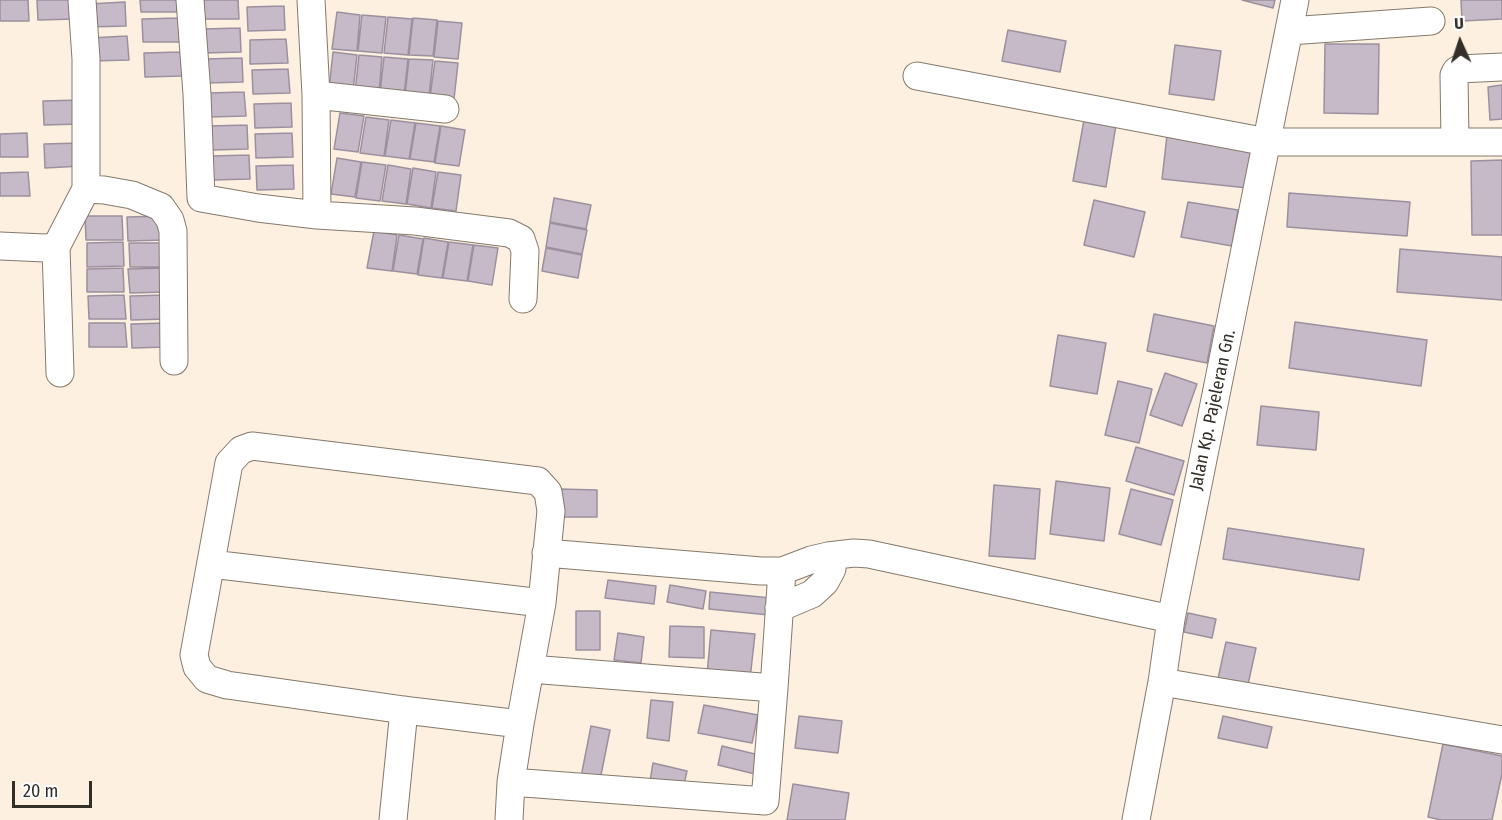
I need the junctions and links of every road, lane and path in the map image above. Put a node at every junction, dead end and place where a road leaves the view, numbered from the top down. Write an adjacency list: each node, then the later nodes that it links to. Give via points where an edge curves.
1 (82, 0): 14 (street)
2 (190, 0): 15 (street, via 201,198)
3 (311, 0): 9 (street)
4 (1295, 0): 6 (street, Jalan Kp. Pajeleran Gn.)
5 (1431, 21): 6 (street)
6 (1289, 31): 11 (street, Jalan Kp. Pajeleran Gn.)
7 (1502, 67): 12 (street, via 1456,71)
8 (917, 76): 11 (street)
9 (316, 95): 10 (street); 15 (street)
10 (445, 109)
11 (1267, 142): 12 (street); 27 (street, Jalan Kp. Pajeleran Gn.)
12 (1455, 142): 13 (street)
13 (1502, 142)
14 (86, 189): 17 (street); 19 (street, via 132,195 161,207 170,220)
15 (317, 215): 18 (street, via 416,221 509,233 521,239 525,251)
16 (0, 246): 17 (street)
17 (56, 247): 20 (street)
18 (523, 299)
19 (174, 361)
20 (60, 373)
21 (546, 553): 23 (street, via 551,511 548,492 538,481 252,446 241,450 229,463); 24 (street); 25 (street)
22 (828, 556): 24 (street); 26 (street, via 832,569 825,582 812,594); 27 (street, via 869,554)
23 (211, 564): 25 (street); 31 (street, via 194,655 196,667 207,679)
24 (782, 571): 26 (street)
25 (542, 603): 28 (street)
26 (779, 608): 30 (street)
27 (1171, 619): 29 (street, Jalan Kp. Pajeleran Gn.)
28 (530, 669): 30 (street); 32 (street)
29 (1162, 682): 33 (street); 37 (street, Jalan Kp. Pajeleran Gn.)
30 (774, 688): 34 (street, via 765,801)
31 (404, 710): 32 (street); 35 (street)
32 (520, 724): 34 (street)
33 (1502, 740)
34 (511, 782): 36 (street)
35 (393, 820)
36 (509, 820)
37 (1136, 820)

